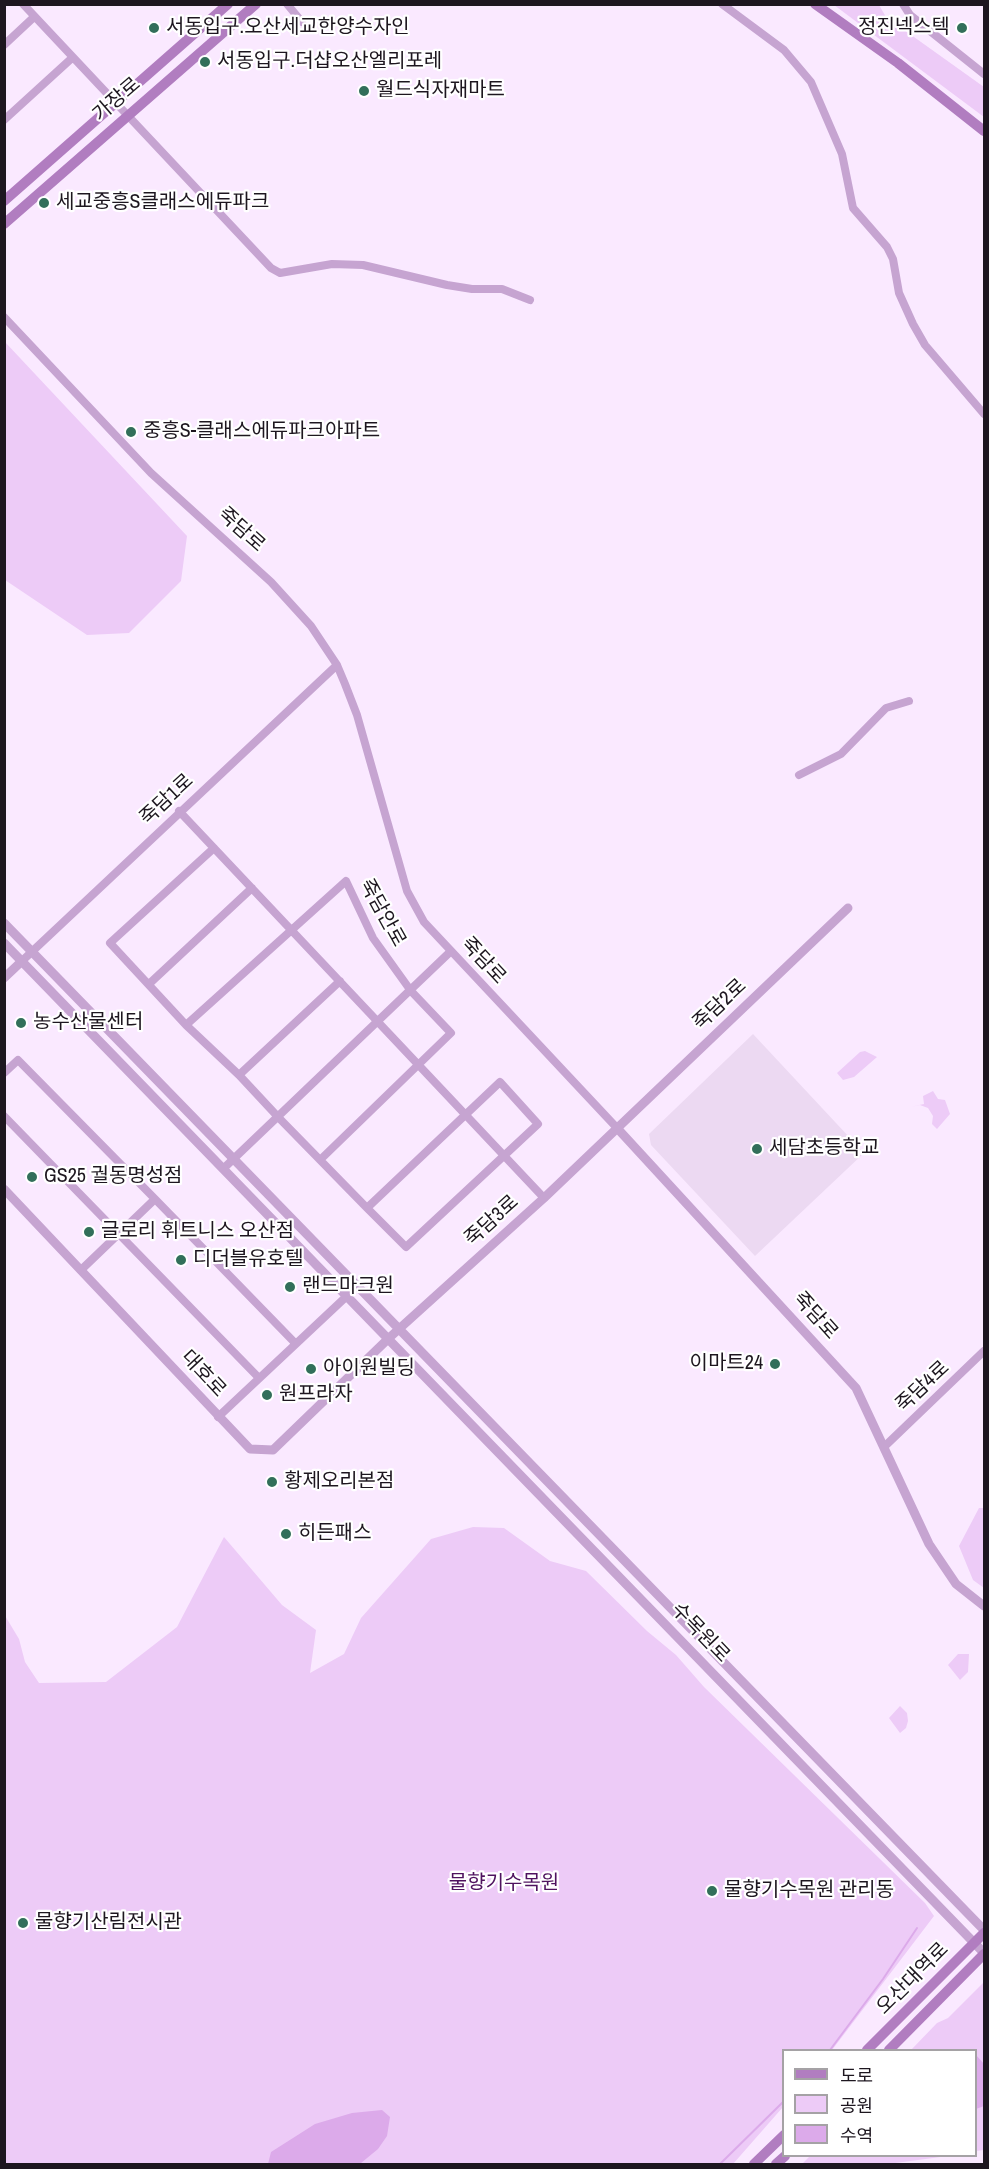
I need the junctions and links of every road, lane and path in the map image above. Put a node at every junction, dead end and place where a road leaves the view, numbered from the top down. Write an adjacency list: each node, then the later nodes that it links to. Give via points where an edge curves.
1 (23, 4): 11 (street)
2 (215, 4): 12 (main road)
3 (228, 4): 12 (main road, 가장로)
4 (262, 4): 9 (street)
5 (286, 4): 10 (street)
6 (722, 4): 25 (street, via 784,50 811,82 842,154 853,208 887,247 899,293 913,324 925,345)
7 (815, 4): 20 (main road)
8 (903, 4): 16 (street, via 910,15)
9 (253, 6): 18 (main road, 가장로)
10 (294, 8): 13 (street)
11 (34, 18): 14 (street); 15 (street)
12 (208, 21): 17 (main road, 가장로)
13 (302, 22)
14 (4, 45)
15 (72, 58): 17 (street); 19 (street)
16 (984, 74)
17 (116, 102): 18 (street); 21 (main road, 가장로)
18 (128, 114): 22 (main road, 가장로); 23 (street, via 271,268 280,273 332,264 363,265 456,286 502,288)
19 (4, 120)
20 (984, 131)
21 (4, 201)
22 (4, 224)
23 (530, 300)
24 (4, 317): 26 (street, 죽담로, via 151,473 271,582 311,626)
25 (984, 414)
26 (337, 665): 29 (street, 죽담1로); 37 (street, 죽담로, via 357,715 407,891 424,921)
27 (909, 701): 28 (street, via 886,708 841,754)
28 (799, 776)
29 (179, 811): 30 (street); 36 (street, 죽담1로)
30 (214, 848): 31 (street); 41 (street, via 110,943)
31 (252, 888): 34 (street); 41 (street)
32 (848, 908): 51 (street, 죽담2로)
33 (4, 923): 36 (street, 수목원로)
34 (291, 929): 40 (street); 42 (street, 죽담안로, via 346,881 373,938); 44 (street, 죽담안로)
35 (4, 943): 38 (street, 수목원로)
36 (32, 952): 38 (street, 죽담1로); 53 (street, 수목원로)
37 (450, 952): 42 (street); 51 (street, 죽담로)
38 (22, 961): 39 (street); 55 (street, 수목원로)
39 (4, 978)
40 (340, 981): 43 (street); 47 (street)
41 (149, 984): 44 (street)
42 (411, 991): 43 (street); 45 (street, 죽담안로, via 451,1032)
43 (379, 1023): 45 (street); 50 (street)
44 (186, 1025): 47 (street)
45 (419, 1066): 48 (street); 54 (street, 죽담안로)
46 (4, 1073): 58 (street, via 18,1060)
47 (239, 1076): 50 (street)
48 (465, 1114): 52 (street); 52 (street, via 500,1082 538,1124); 59 (street)
49 (4, 1116): 60 (street)
50 (279, 1118): 53 (street); 54 (street)
51 (616, 1128): 57 (street, 죽담3로); 69 (street, 죽담로, via 856,1388)
52 (504, 1155): 57 (street); 59 (street, via 406,1247)
53 (235, 1159): 55 (street); 63 (street, 수목원로)
54 (320, 1160): 59 (street)
55 (224, 1168): 62 (street, 수목원로)
56 (4, 1189): 61 (street, 대호로)
57 (544, 1198): 63 (street, 죽담3로)
58 (155, 1200): 60 (street); 65 (street)
59 (367, 1208)
60 (119, 1232): 61 (street); 67 (street)
61 (81, 1270): 68 (street, 대호로)
62 (348, 1295): 64 (street, 수목원로); 65 (street)
63 (400, 1328): 64 (street, 죽담3로); 71 (street, 수목원로)
64 (389, 1338): 68 (street, 대호로, via 273,1450 250,1449); 72 (street, 수목원로)
65 (296, 1344): 67 (street)
66 (984, 1351): 69 (street, 죽담4로)
67 (259, 1378): 68 (street)
68 (218, 1417)
69 (884, 1447): 70 (street, 죽담로, via 929,1544 956,1584)
70 (984, 1606)
71 (984, 1931): 72 (main road, 오산대역로)
72 (975, 1943): 73 (street, 수목원로); 74 (main road, 오산대역로)
73 (984, 1954): 75 (main road, 오산대역로)
74 (868, 2049)
75 (890, 2049)
76 (782, 2136): 77 (main road)
77 (754, 2164)

